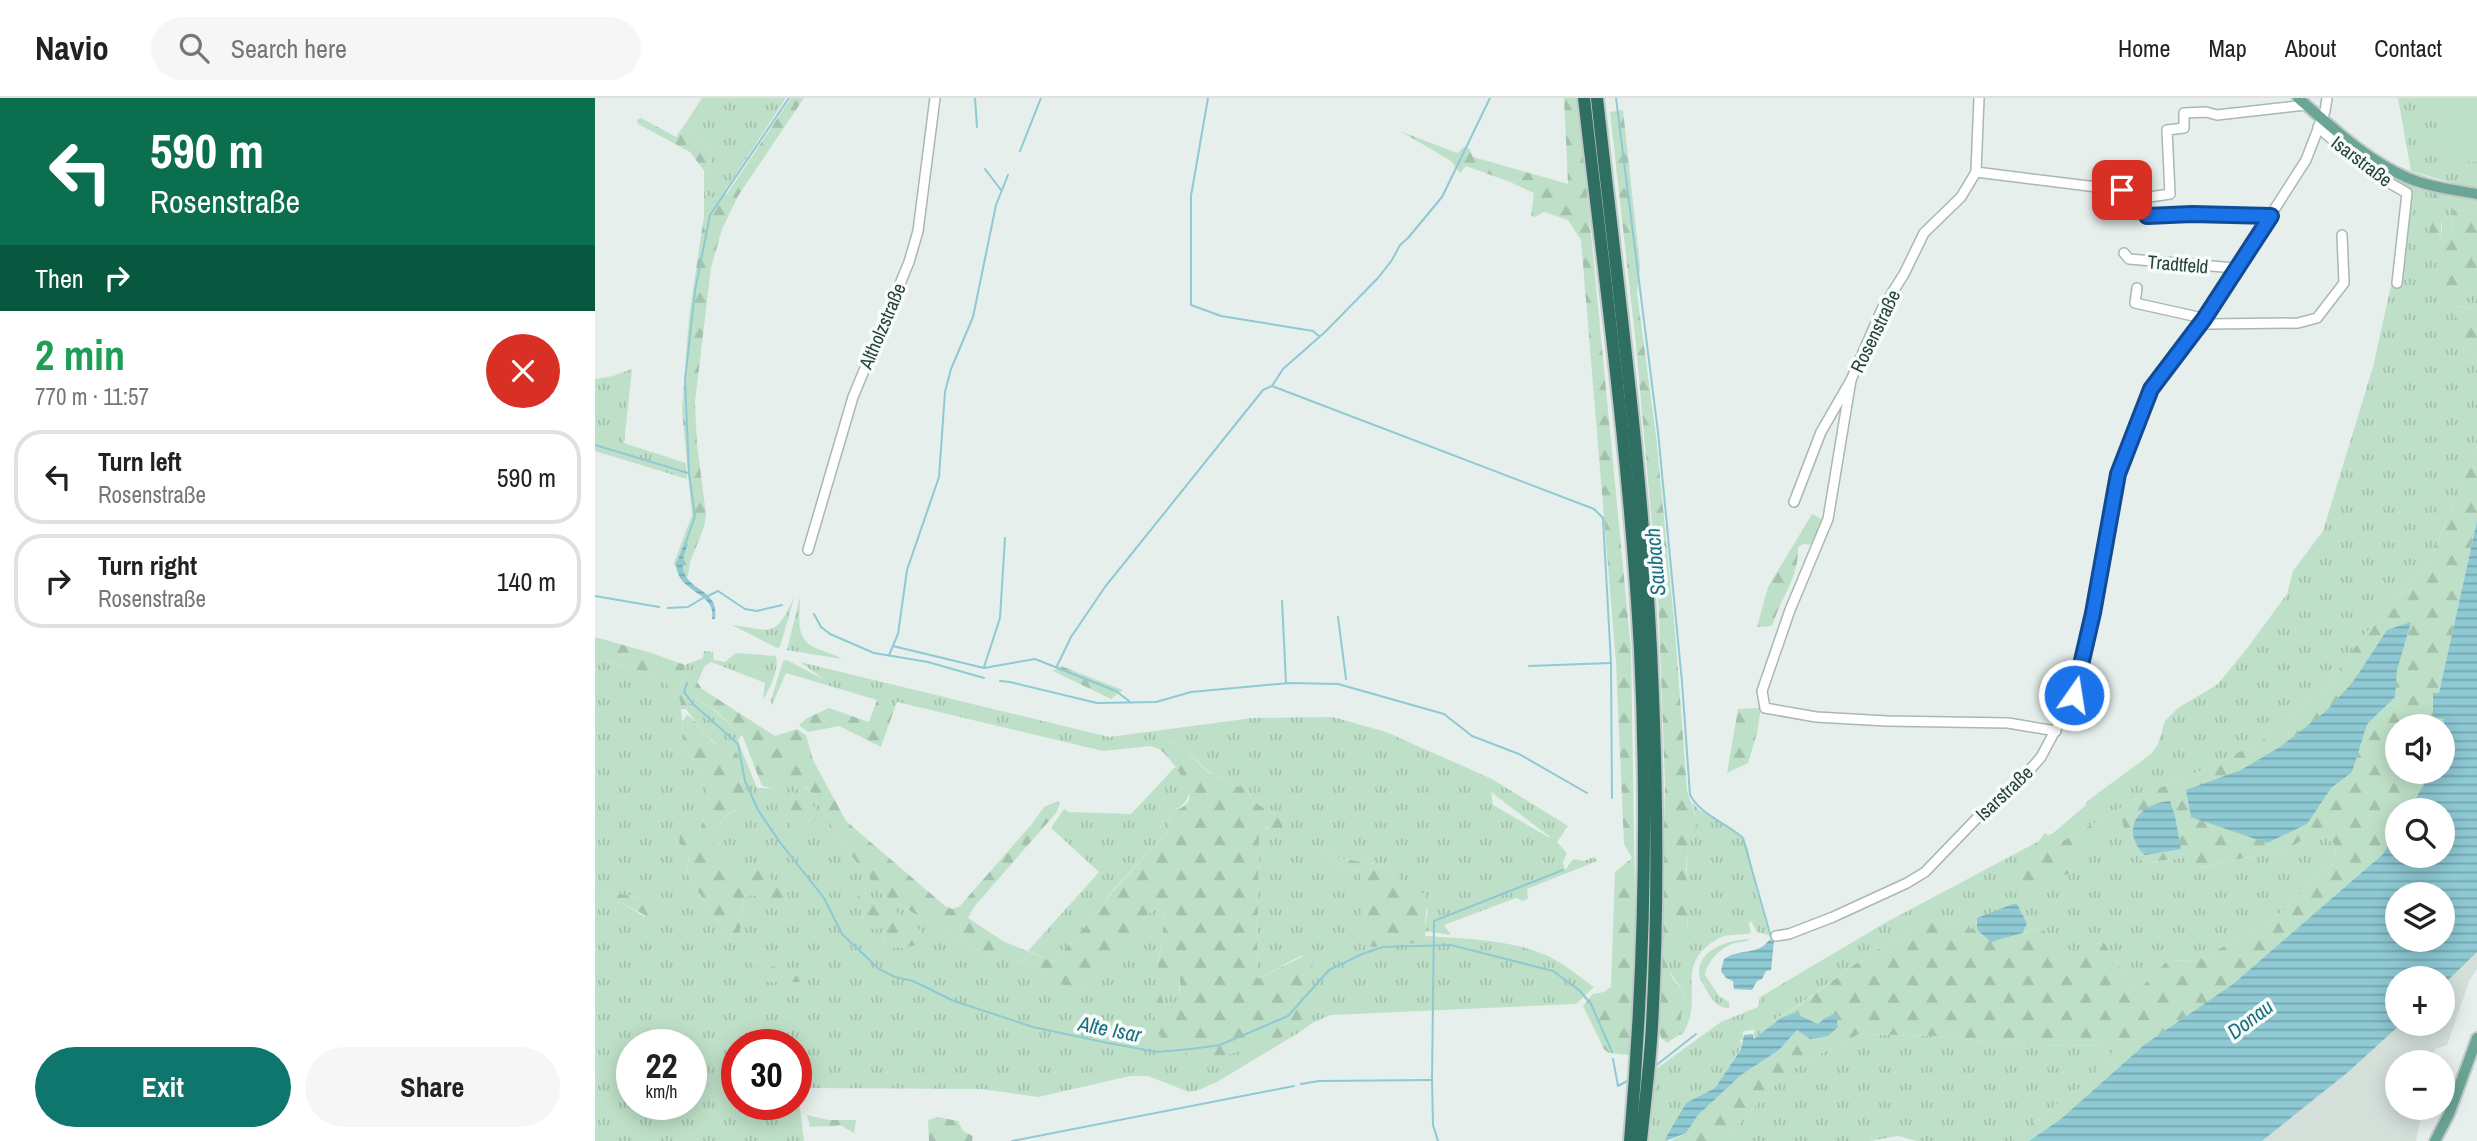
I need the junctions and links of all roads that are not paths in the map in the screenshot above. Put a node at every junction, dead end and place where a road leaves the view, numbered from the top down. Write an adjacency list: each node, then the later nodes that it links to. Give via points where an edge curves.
1 (936, 98): 20 (street, Altholzstraße, via 918,231 853,397)
2 (1584, 98): 23 (highway, via 1627,470 1640,650)
3 (1597, 98): 23 (highway, via 1637,468 1651,649 1655,957)
4 (1979, 98): 8 (street)
5 (2327, 98): 7 (street)
6 (2302, 102): 7 (main road); 10 (street, via 2217,115 2185,113 2184,128 2167,130 2170,194)
7 (2320, 123): 9 (main road, via 2379,163 2427,184); 11 (street, Isarstraße, via 2306,160); 15 (street, Isarstraße, via 2367,170 2407,194)
8 (1976, 172): 10 (street, via 2129,191); 18 (street, Rosenstraße, via 1961,197 1924,233 1882,309)
9 (2477, 194)
10 (2136, 199): 11 (street, via 2147,216)
11 (2271, 216): 14 (street, Isarstraße)
12 (2343, 235): 17 (street, via 2344,283 2317,318 2233,325 2208,324)
13 (2124, 253): 14 (street, Tradtfeld, via 2129,259)
14 (2235, 268): 17 (street, Isarstraße)
15 (2397, 283)
16 (2137, 288): 17 (street, via 2135,303)
17 (2204, 319): 21 (street, Isarstraße, via 2151,389 2118,474 2074,695)
18 (1851, 380): 19 (street, Rosenstraße, via 1821,432); 21 (street, via 1828,520 1762,691 1765,708 1816,718 2008,723)
19 (1794, 502)
20 (809, 550)
21 (2056, 731): 22 (street, Isarstraße, via 2015,787 1979,816 1925,872 1833,917)
22 (1776, 936)
23 (1646, 1028): 25 (highway); 26 (highway)
24 (2477, 1038): 27 (main road)
25 (1630, 1141)
26 (1641, 1141)
27 (2435, 1141)

